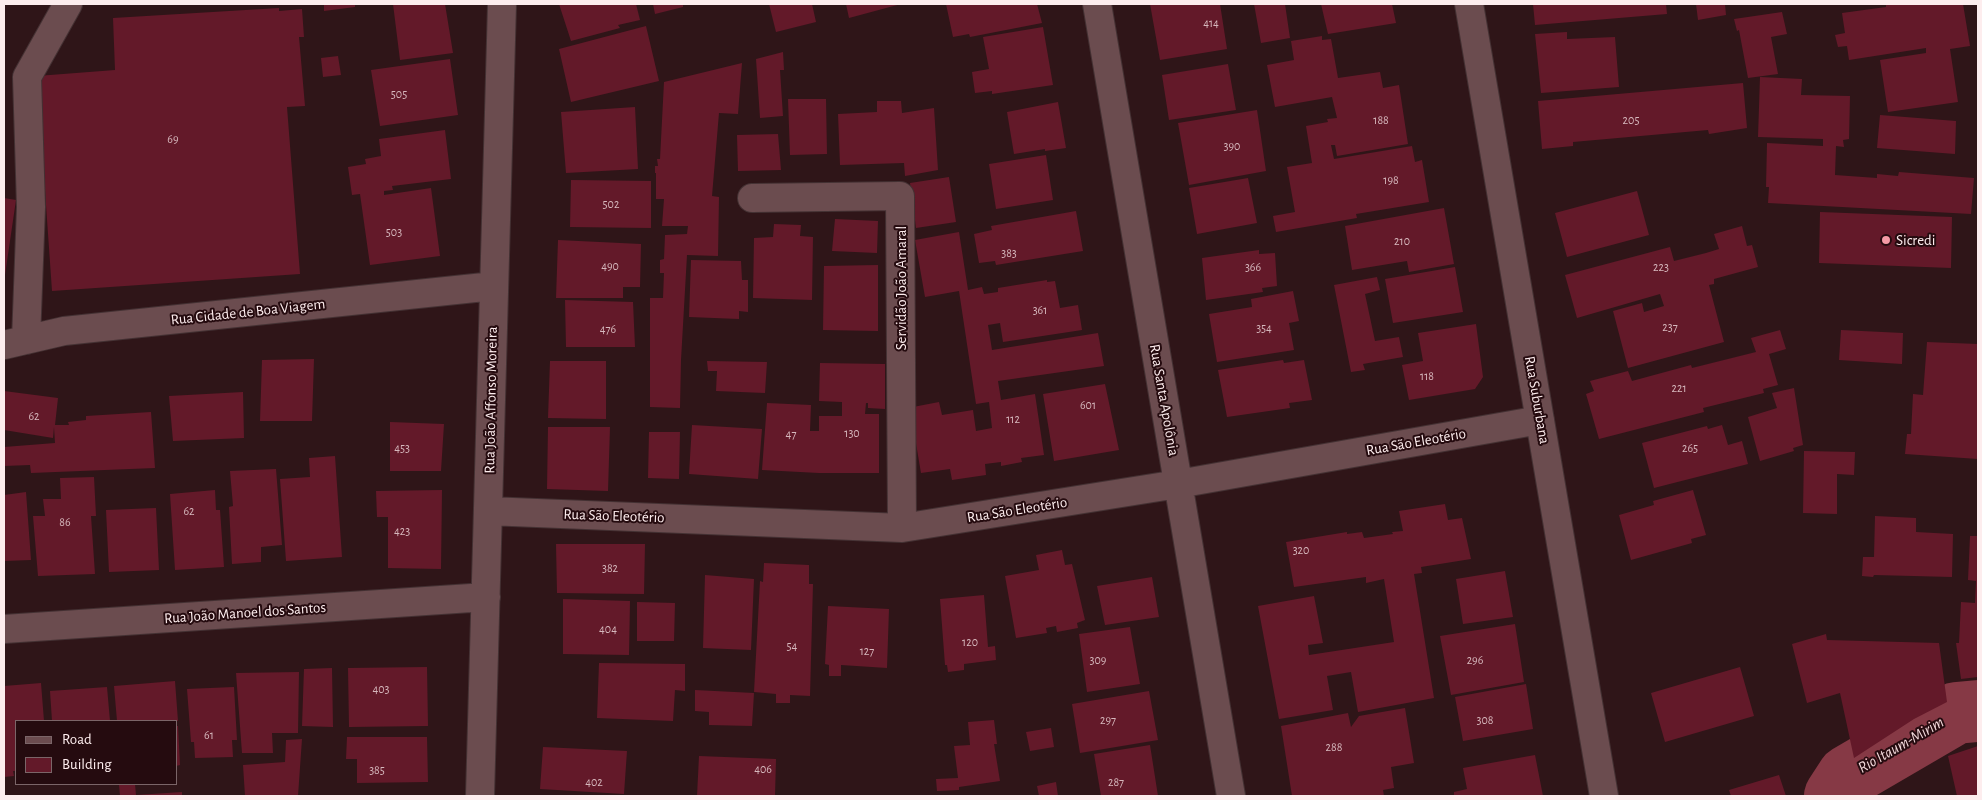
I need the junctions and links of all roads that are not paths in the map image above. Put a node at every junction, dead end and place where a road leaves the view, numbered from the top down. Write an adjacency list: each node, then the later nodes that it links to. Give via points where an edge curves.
1 (68, 4): 7 (street, via 27,77 31,207)
2 (502, 4): 6 (street, Rua João Affonso Moreira)
3 (1097, 4): 9 (street, Rua Santa Apolônia)
4 (1469, 4): 8 (street, Rua Suburbana)
5 (752, 198): 11 (street, Servidão João Amaral, via 900,196)
6 (494, 286): 7 (street, Rua Cidade de Boa Viagem, via 74,330); 10 (street, Rua João Affonso Moreira)
7 (15, 342)
8 (1540, 420): 9 (street, Rua São Eleotério); 16 (street, Rua Suburbana)
9 (1178, 484): 11 (street, Rua São Eleotério); 15 (street, Rua Santa Apolônia)
10 (488, 511): 11 (street, Rua São Eleotério); 12 (street, Rua João Affonso Moreira)
11 (902, 528)
12 (486, 597): 13 (street, Rua João Manoel dos Santos); 14 (street, Rua João Affonso Moreira)
13 (4, 629)
14 (480, 796)
15 (1231, 796)
16 (1604, 796)

